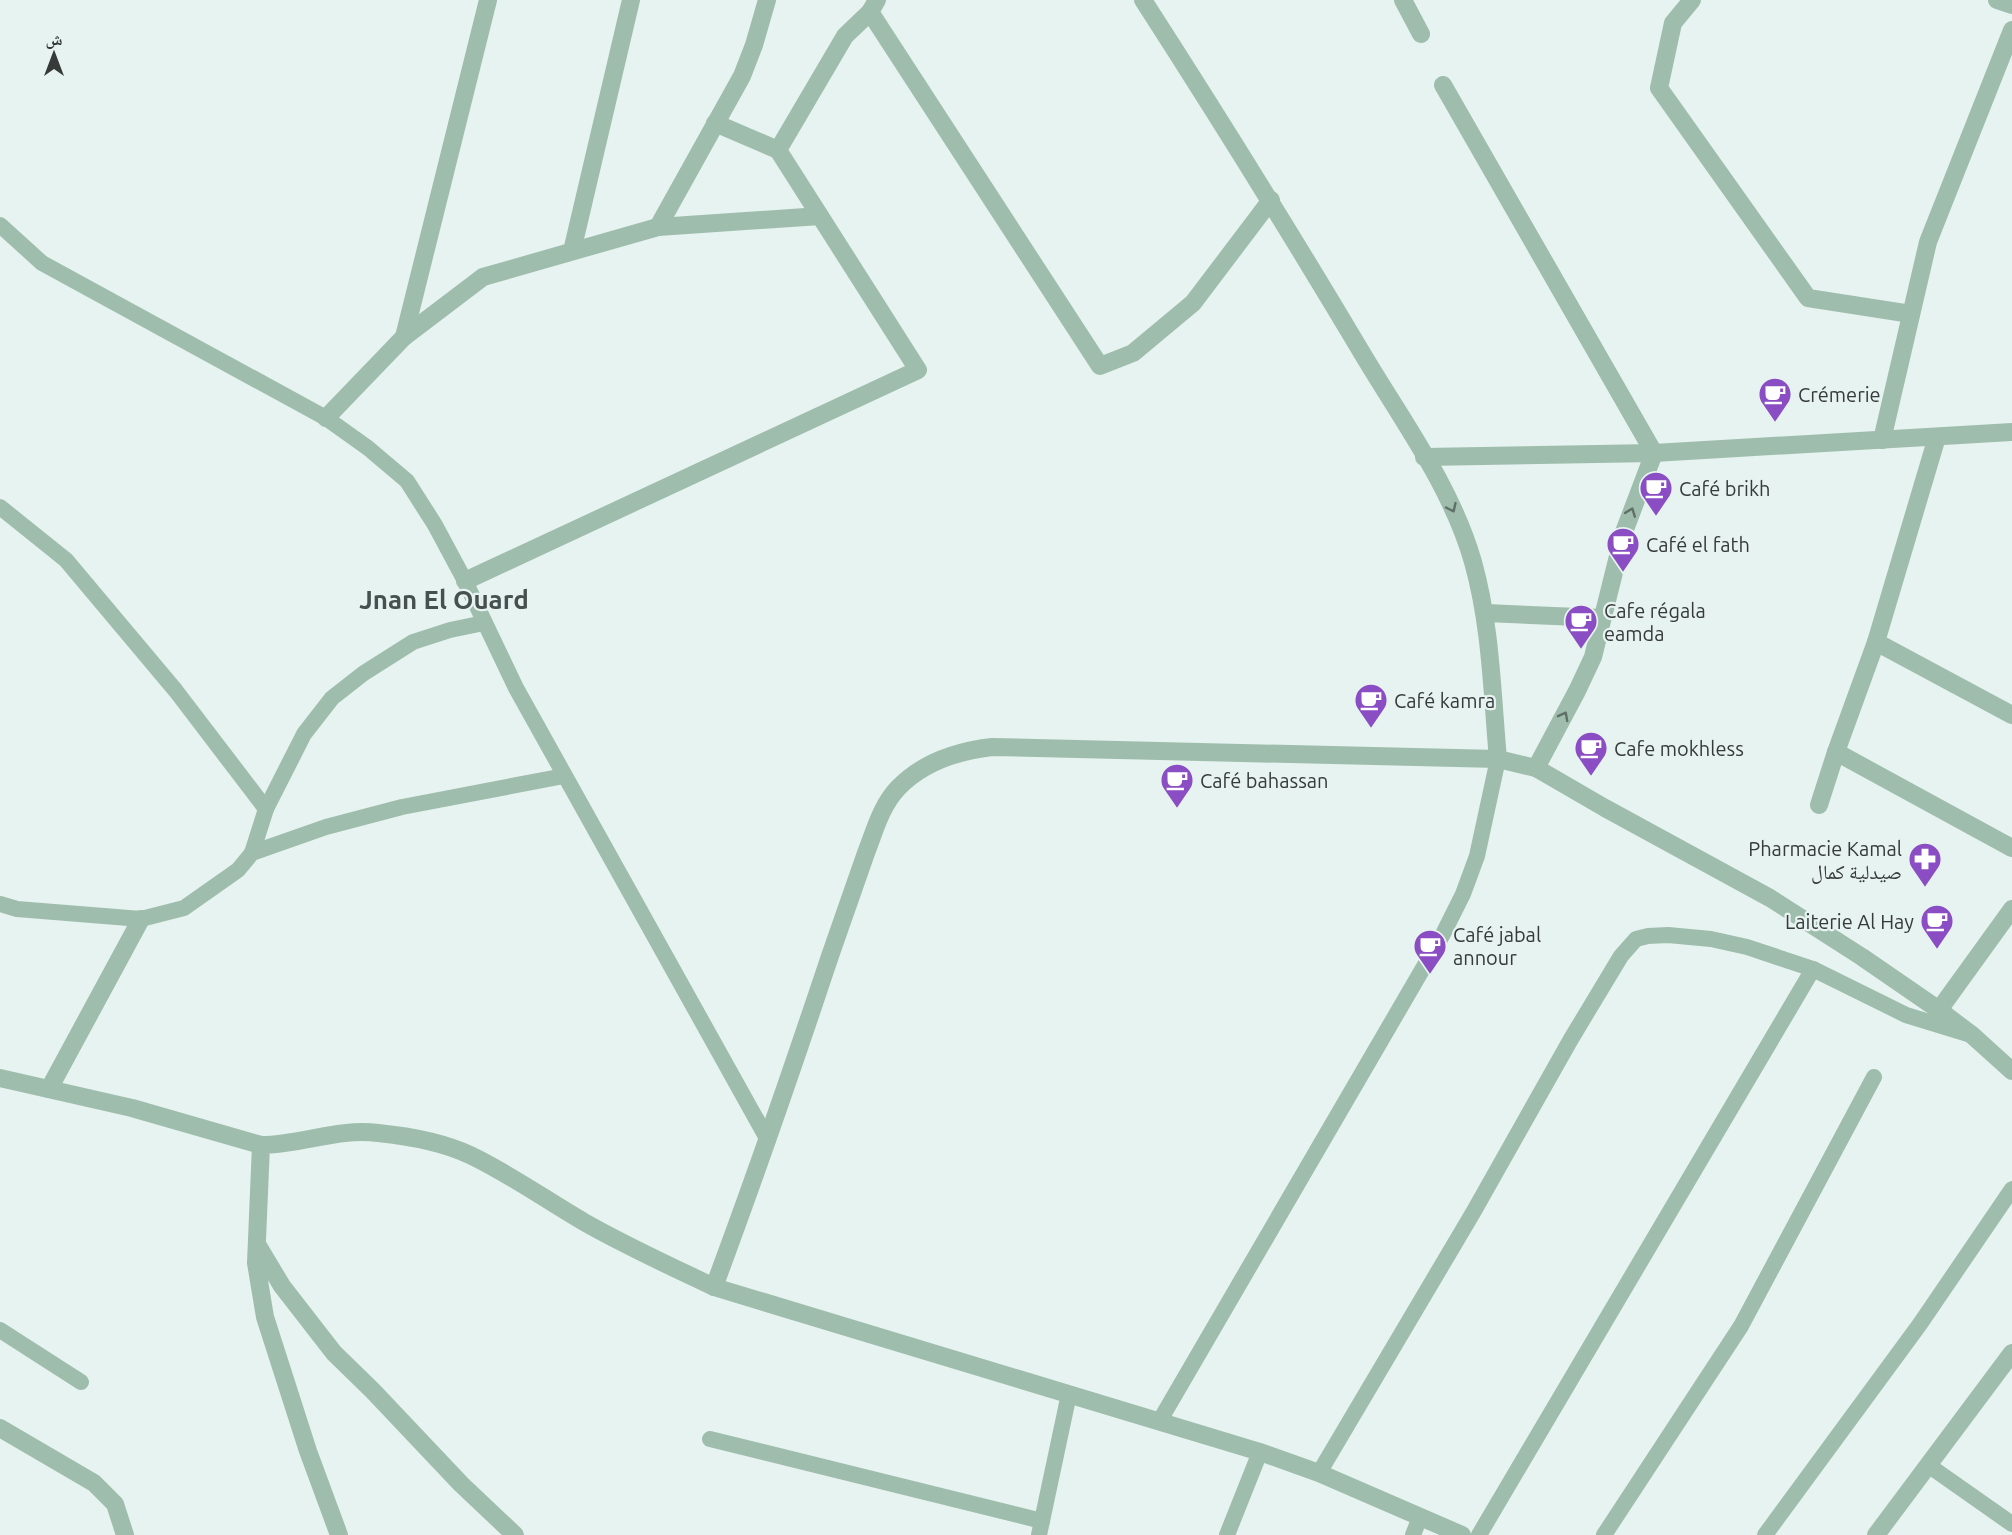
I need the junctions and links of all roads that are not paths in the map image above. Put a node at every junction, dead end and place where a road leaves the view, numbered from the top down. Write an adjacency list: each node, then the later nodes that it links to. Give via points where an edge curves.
1 (488, 0): 21 (street)
2 (631, 0): 19 (street)
3 (767, 0): 13 (street, via 746,66)
4 (1143, 0): 15 (street)
5 (1403, 0): 11 (street)
6 (1692, 0): 20 (street, via 1673,23 1659,88 1808,298)
7 (1997, 0): 8 (street)
8 (2012, 5)
9 (874, 6): 14 (street, via 845,36); 15 (street, via 1100,366 1133,353 1192,303)
10 (2012, 30): 20 (street, via 1928,242)
11 (1421, 34)
12 (1443, 85): 26 (street)
13 (715, 123): 14 (street); 18 (street)
14 (778, 150): 16 (street)
15 (1270, 200): 27 (street)
16 (820, 216): 18 (street); 29 (street, via 918,370)
17 (0, 225): 22 (lane, via 42,263)
18 (658, 227): 19 (street)
19 (572, 251): 21 (street, via 483,277)
20 (1911, 314): 25 (street)
21 (404, 337): 22 (street)
22 (326, 418): 29 (lane, via 407,482)
23 (2012, 432): 24 (street)
24 (1937, 437): 25 (street); 33 (street)
25 (1882, 440): 26 (street)
26 (1654, 453): 27 (street); 31 (street, one-way to 26, via 1624,532)
27 (1425, 457): 30 (street, one-way to 30, via 1453,510)
28 (0, 507): 40 (lane, via 66,560 176,691)
29 (465, 581): 32 (lane)
30 (1486, 613): 31 (street); 36 (street)
31 (1602, 618): 37 (street, one-way to 31, via 1593,657)
32 (484, 623): 38 (lane); 40 (lane, via 413,642 332,698 304,734)
33 (1876, 642): 34 (street); 35 (street)
34 (2012, 715)
35 (1836, 752): 39 (street); 41 (street)
36 (1498, 759): 37 (street); 53 (street, via 992,747 938,761 905,783 883,808); 62 (lane, via 1477,856 1443,934)
37 (1536, 768): 47 (street, via 1770,898)
38 (564, 776): 42 (lane, via 402,807 326,827); 53 (lane)
39 (1819, 805)
40 (266, 809): 42 (lane)
41 (2012, 847)
42 (252, 853): 45 (lane, via 238,870 184,908)
43 (0, 904): 45 (lane, via 17,909)
44 (2012, 909): 47 (street)
45 (141, 919): 52 (street)
46 (1814, 969): 48 (lane, via 1906,1015); 67 (lane, via 1711,939 1648,936 1629,945); 77 (lane)
47 (1939, 1010): 48 (street)
48 (1972, 1035): 49 (street)
49 (2012, 1071)
50 (1874, 1077): 78 (lane, via 1741,1326)
51 (0, 1078): 52 (street)
52 (49, 1089): 54 (street)
53 (768, 1140): 57 (street)
54 (261, 1145): 56 (street); 57 (street, via 290,1144 348,1132 375,1132 439,1145 469,1155 584,1222)
55 (2012, 1189): 79 (lane, via 1920,1324)
56 (257, 1243): 72 (street, via 265,1317); 73 (street, via 282,1286 334,1353)
57 (714, 1287): 61 (street)
58 (0, 1330): 60 (lane)
59 (2012, 1353): 66 (street)
60 (81, 1382)
61 (1069, 1394): 62 (street); 70 (lane)
62 (1159, 1422): 65 (street)
63 (0, 1428): 71 (street, via 94,1483 115,1504)
64 (710, 1440): 70 (lane)
65 (1260, 1452): 67 (street); 74 (lane)
66 (1928, 1465): 69 (lane); 80 (street)
67 (1319, 1473): 68 (street)
68 (1420, 1517): 75 (lane); 76 (street)
69 (2012, 1524)
70 (1041, 1528)
71 (124, 1535)
72 (339, 1535)
73 (515, 1535)
74 (1227, 1535)
75 (1413, 1535)
76 (1462, 1535)
77 (1479, 1535)
78 (1604, 1535)
79 (1765, 1535)
80 (1876, 1535)

